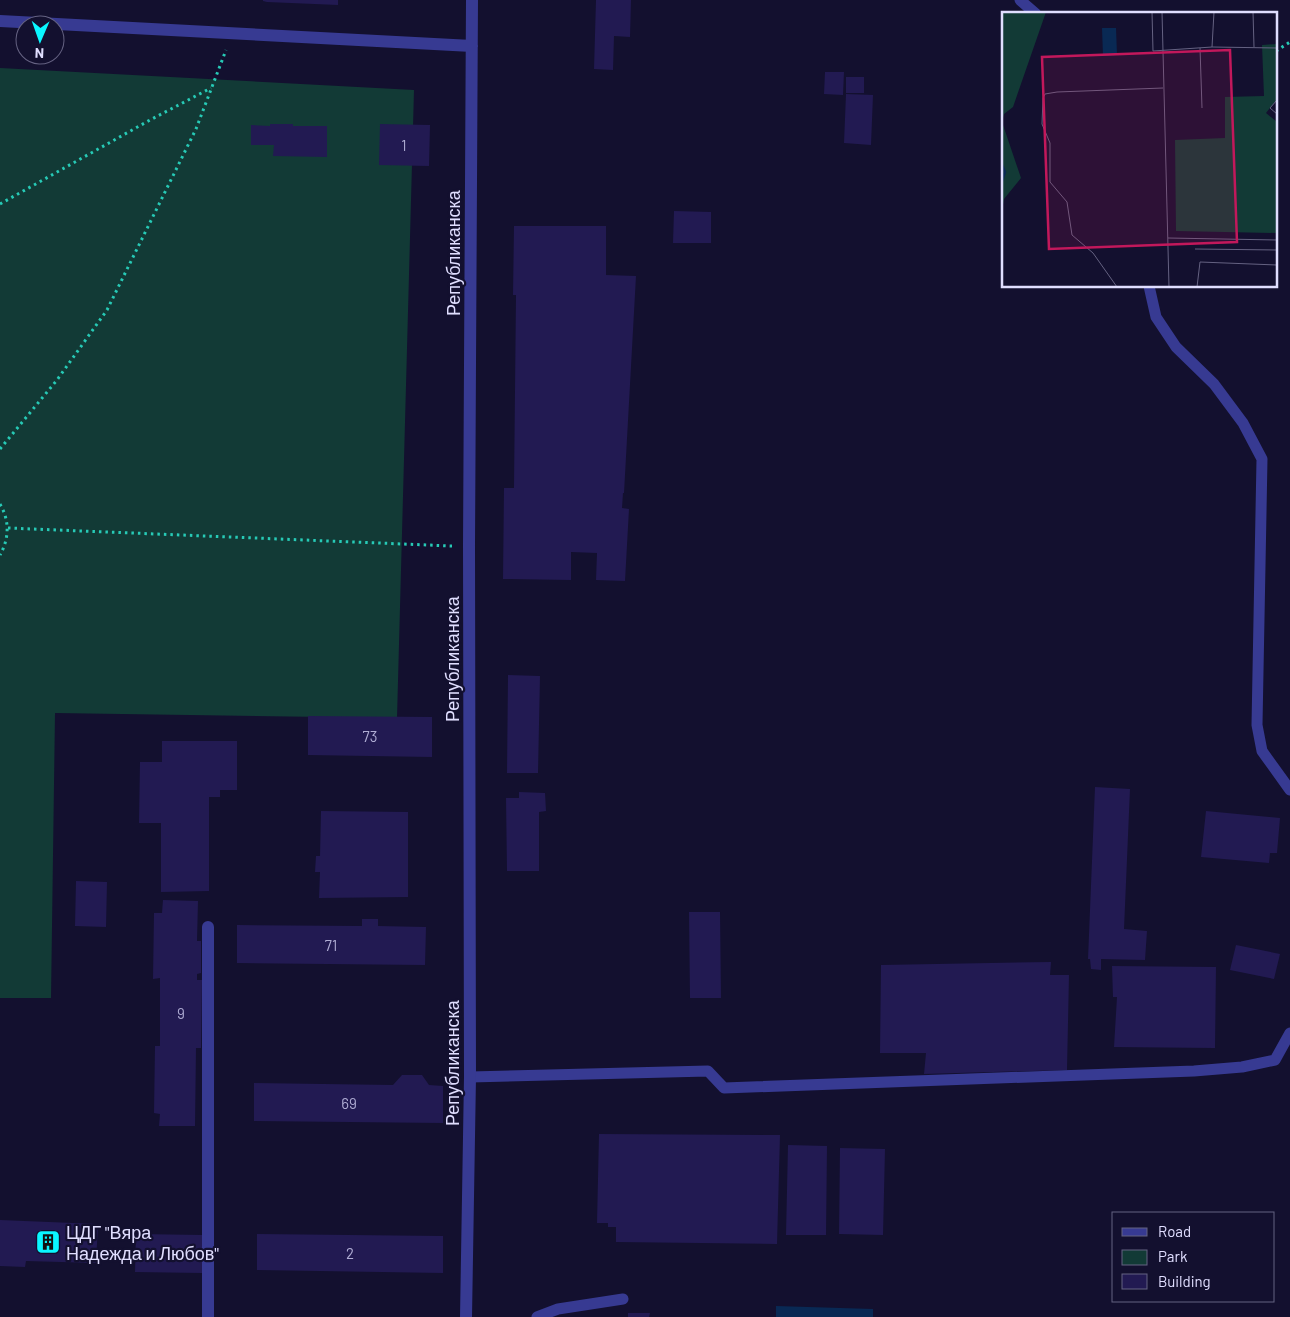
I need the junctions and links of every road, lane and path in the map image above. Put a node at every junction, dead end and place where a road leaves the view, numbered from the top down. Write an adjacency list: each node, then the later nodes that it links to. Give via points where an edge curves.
1 (472, 0): 7 (street, Републиканска)
2 (1020, 0): 3 (lane)
3 (1034, 12)
4 (0, 21): 5 (street)
5 (233, 34): 7 (street); 9 (path)
6 (1290, 42): 8 (path)
7 (472, 46): 15 (street, Републиканска)
8 (1278, 49)
9 (212, 88): 10 (path); 12 (path, via 196,129 107,310 57,380)
10 (0, 204)
11 (1149, 288): 17 (lane, via 1156,317 1176,348 1220,392 1243,423 1262,459 1257,724 1262,751)
12 (0, 449)
13 (0, 504): 14 (path)
14 (8, 528): 15 (path); 16 (path)
15 (469, 546): 20 (street, Републиканска)
16 (0, 556)
17 (1290, 790)
18 (208, 927): 22 (street)
19 (1290, 1032): 20 (lane, via 1275,1060 1194,1071 724,1088 708,1071)
20 (470, 1077): 23 (street, Републиканска)
21 (623, 1299): 24 (lane, via 558,1309)
22 (208, 1317)
23 (466, 1317)
24 (537, 1317)

